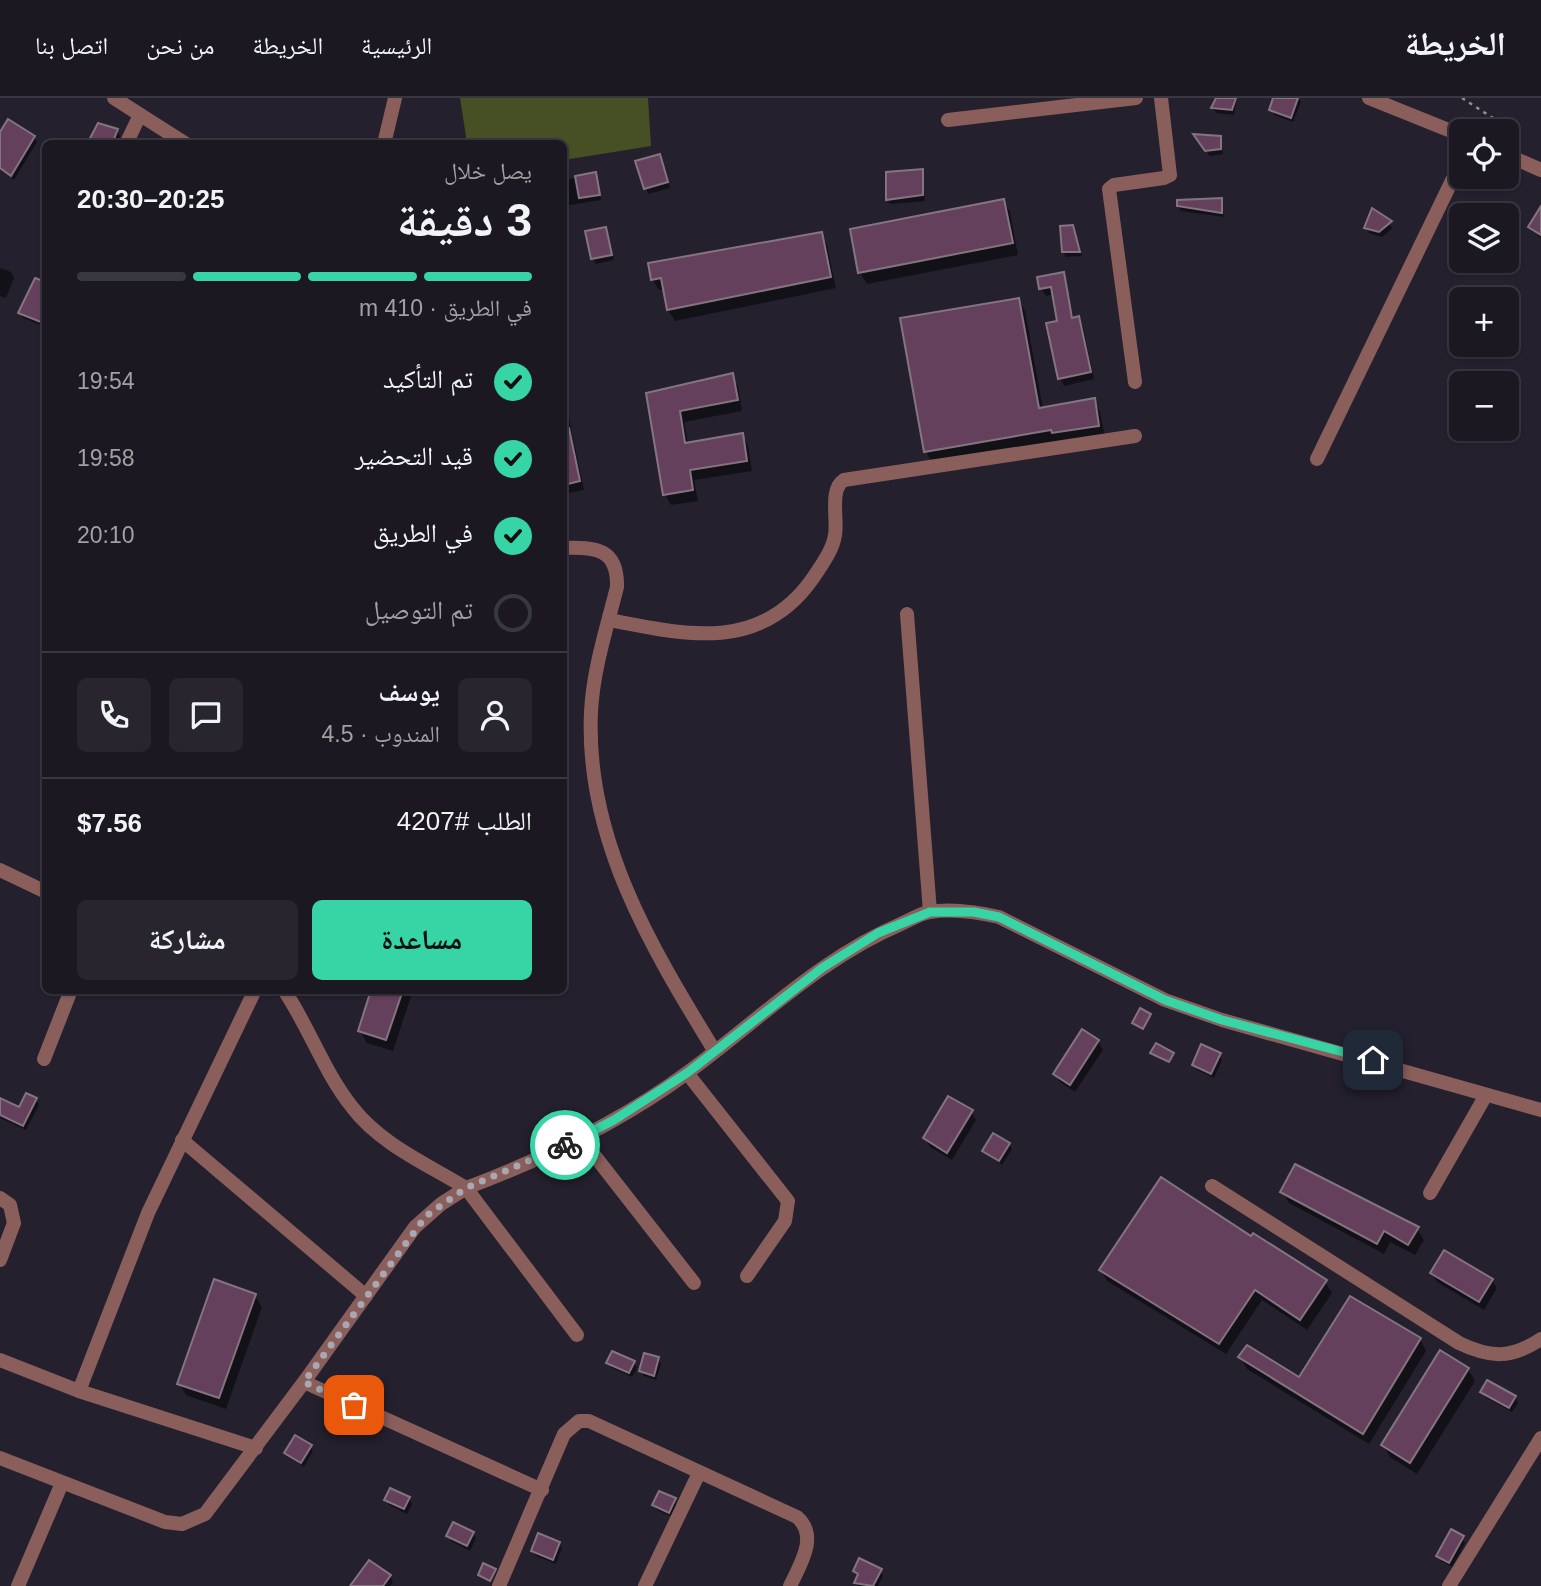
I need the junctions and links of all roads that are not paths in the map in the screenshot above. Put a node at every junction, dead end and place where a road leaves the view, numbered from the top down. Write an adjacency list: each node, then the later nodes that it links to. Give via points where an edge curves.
1 (114, 98): 6 (street)
2 (395, 98): 11 (street)
3 (1136, 98): 7 (street)
4 (1161, 98): 15 (street, via 1170,174 1109,189)
5 (1369, 98): 8 (street)
6 (140, 115): 9 (street); 10 (street)
7 (948, 120)
8 (1449, 130)
9 (128, 140)
10 (180, 140)
11 (385, 140)
12 (1519, 160): 13 (street)
13 (1541, 170)
14 (1449, 187): 17 (street)
15 (1135, 382)
16 (1135, 436): 20 (street, via 844,480 836,490 835,538 822,564 787,607 761,624 709,634 662,631)
17 (1317, 459)
18 (567, 548): 20 (street, via 600,551 613,561 617,587)
19 (907, 614): 23 (street)
20 (609, 620): 27 (street, via 591,708 590,743 607,834 642,929)
21 (0, 870): 22 (street)
22 (42, 890)
23 (930, 912): 27 (street, via 878,933 822,968); 30 (street, via 999,917 1165,1000)
24 (69, 994): 28 (street)
25 (253, 994): 33 (street)
26 (287, 994): 35 (street, via 350,1106 386,1140)
27 (714, 1050): 29 (street)
28 (44, 1059)
29 (687, 1073): 32 (street); 39 (street, via 788,1201 785,1221)
30 (1486, 1094): 31 (street); 36 (street)
31 (1541, 1110)
32 (580, 1137): 35 (street); 40 (street)
33 (182, 1140): 41 (street); 46 (street, via 148,1213)
34 (1212, 1186): 43 (street, via 1482,1354 1511,1354)
35 (466, 1188): 41 (street, via 415,1227); 42 (street)
36 (1430, 1193)
37 (0, 1198): 38 (street, via 10,1205 14,1223)
38 (0, 1260)
39 (747, 1276)
40 (694, 1283)
41 (366, 1296): 45 (street)
42 (577, 1335)
43 (1541, 1339)
44 (0, 1360): 46 (street)
45 (304, 1382): 48 (street); 52 (street)
46 (79, 1391): 48 (street)
47 (1541, 1438): 57 (street)
48 (256, 1448): 51 (street, via 205,1514 182,1524)
49 (0, 1458): 51 (street)
50 (699, 1473): 52 (street, via 600,1424 579,1421 565,1434); 55 (street); 56 (street, via 805,1523 808,1543)
51 (62, 1483): 53 (street)
52 (542, 1490): 54 (street)
53 (18, 1586)
54 (499, 1586)
55 (645, 1586)
56 (790, 1586)
57 (1448, 1586)

